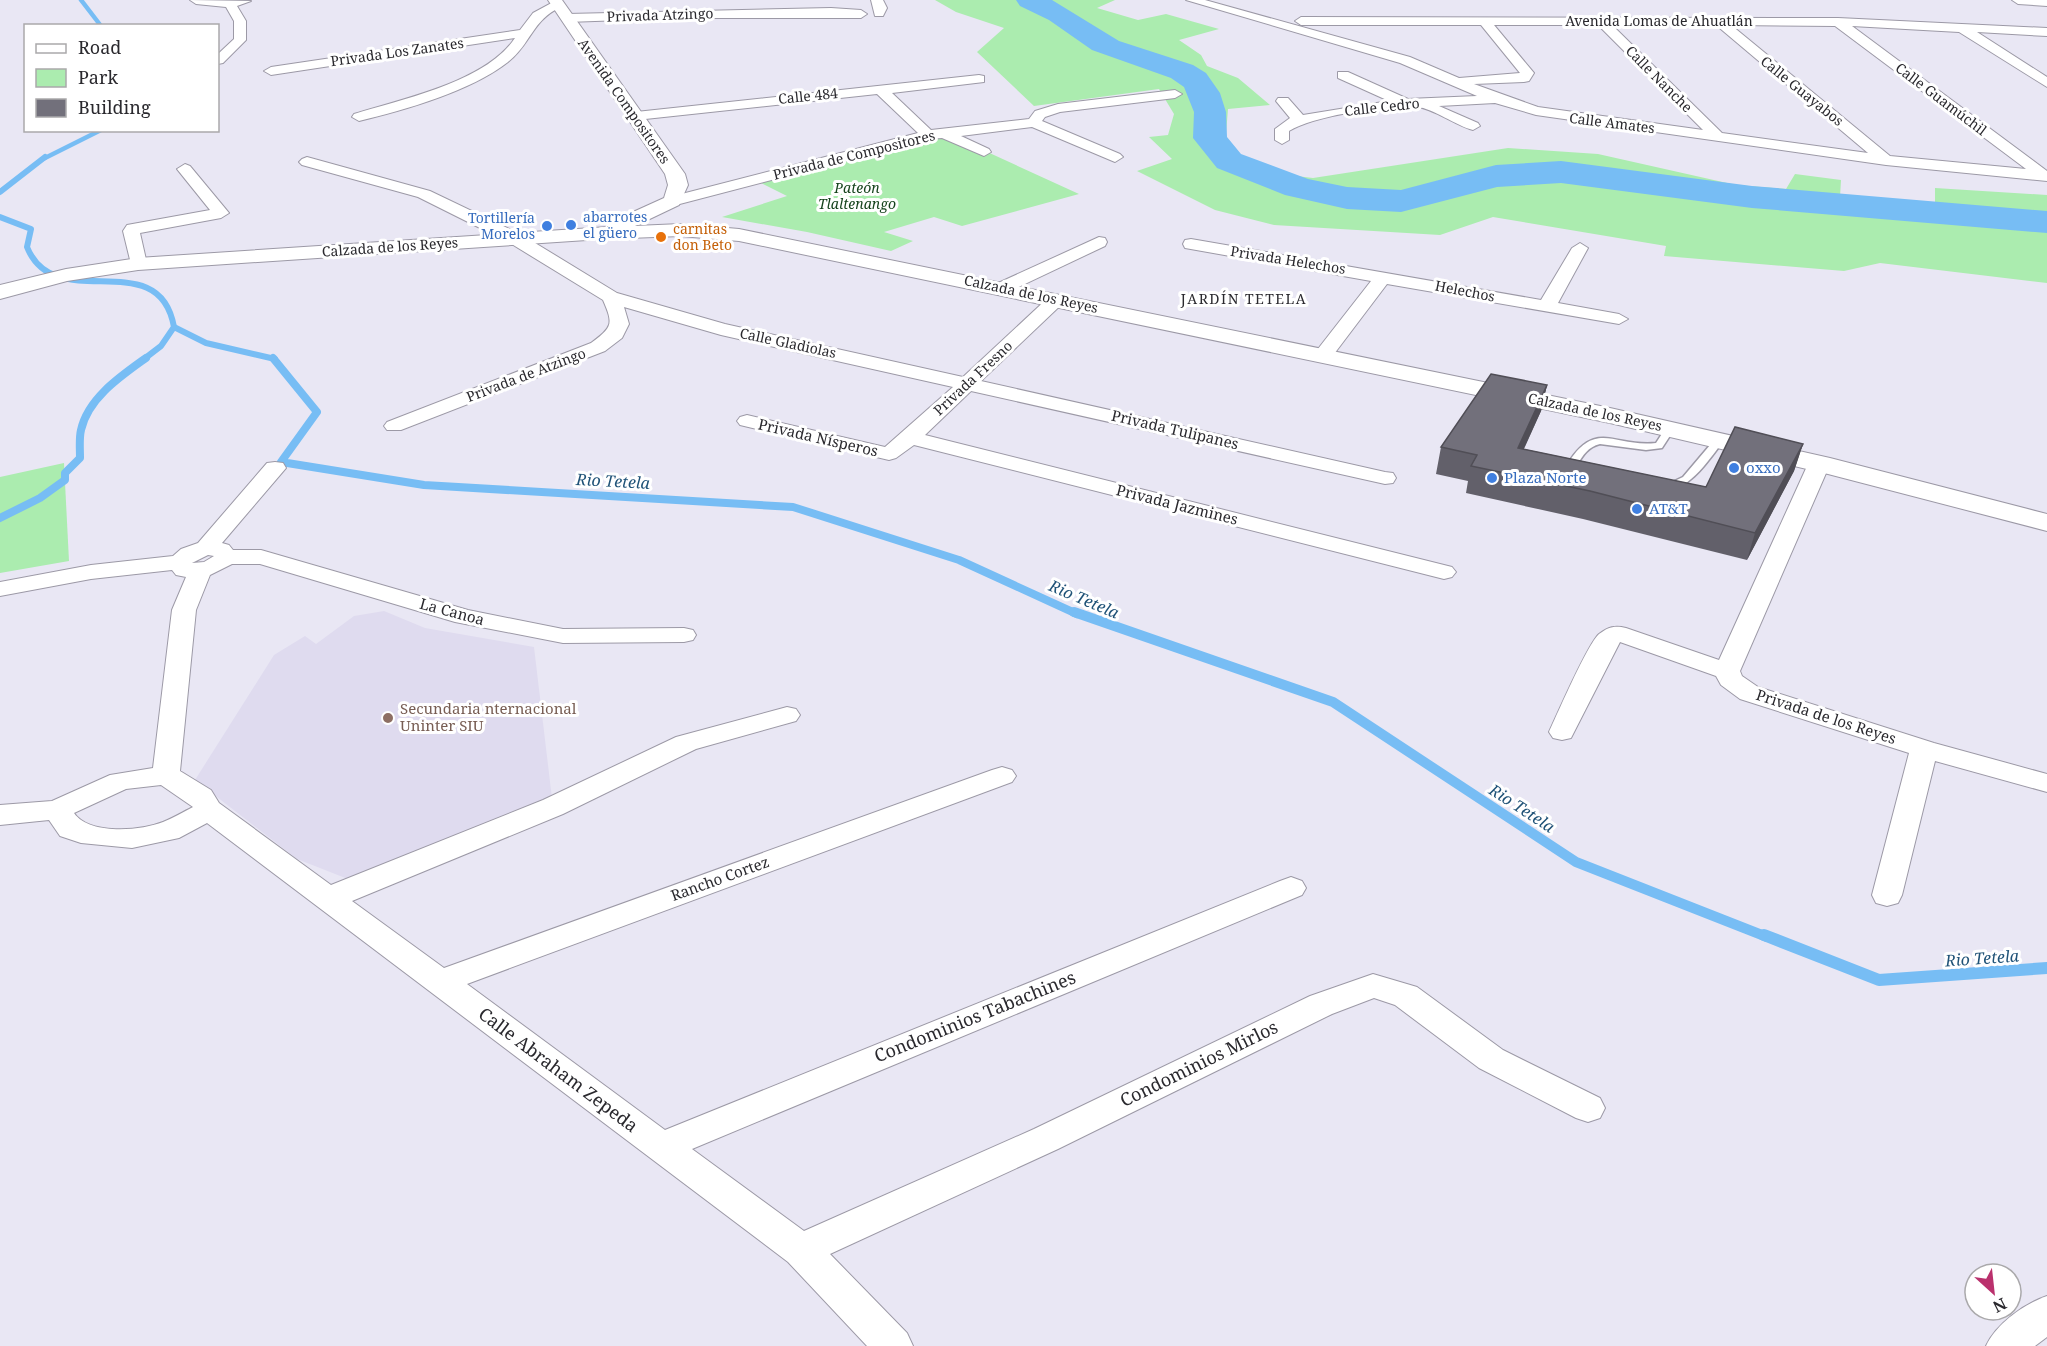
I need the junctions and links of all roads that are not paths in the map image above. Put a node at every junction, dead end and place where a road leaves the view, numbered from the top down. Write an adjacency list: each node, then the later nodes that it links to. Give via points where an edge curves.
1 (195, 0): 6 (street)
2 (248, 0): 6 (street)
3 (1192, 0): 9 (street, Calle Amates)
4 (2018, 0): 5 (street)
5 (2047, 2)
6 (230, 4): 21 (street, via 240,21 240,40)
7 (560, 8): 8 (street, Privada Atzingo); 17 (street, via 537,12); 32 (street, Avenida Compositores)
8 (861, 14)
9 (1271, 21): 10 (street, Avenida Lomas de Ahuatlán); 19 (street, Calle Amates)
10 (1371, 21): 11 (street, Avenida Lomas de Ahuatlán); 18 (street)
11 (1483, 21): 12 (street, Avenida Lomas de Ahuatlán); 25 (street, via 1527,73 1516,79)
12 (1601, 21): 13 (street, Avenida Lomas de Ahuatlán); 40 (street, Calle Nanche)
13 (1718, 21): 14 (street, Avenida Lomas de Ahuatlán); 44 (street, Calle Guayabos)
14 (1838, 22): 15 (street, Avenida Lomas de Ahuatlán); 47 (street, Calle Guamúchil)
15 (1960, 27): 16 (street, Avenida Lomas de Ahuatlán); 26 (street)
16 (2047, 32)
17 (524, 33): 22 (street, Privada Los Zanates); 33 (street, via 501,62 444,89)
18 (1384, 37)
19 (1346, 43): 20 (street); 25 (street, Calle Amates)
20 (1324, 50)
21 (219, 59)
22 (271, 71)
23 (1343, 75): 31 (street)
24 (979, 79): 27 (street, Calle 484)
25 (1460, 81): 29 (street, Calle Amates)
26 (2047, 83)
27 (879, 88): 32 (street, Calle 484); 39 (street)
28 (1175, 94): 36 (street, Privada de Compositores, via 1058,108 1040,114)
29 (1497, 99): 31 (street, Calle Cedro); 40 (street, Calle Amates, via 1573,118)
30 (1283, 101): 35 (street)
31 (1414, 104): 35 (street, Calle Cedro, via 1367,106); 37 (street)
32 (636, 116): 48 (street, Avenida Compositores, via 675,174 678,186)
33 (359, 117)
34 (978, 117): 38 (street)
35 (1299, 119): 41 (street, via 1287,123)
36 (1034, 123): 38 (street, Privada de Compositores); 43 (street)
37 (1473, 126)
38 (993, 128): 39 (street, Privada de Compositores)
39 (936, 134): 42 (street); 48 (street, Privada de Compositores)
40 (1717, 136): 44 (street, Calle Amates)
41 (1281, 140)
42 (984, 152)
43 (1115, 158)
44 (1886, 160): 47 (street, Calle Amates)
45 (307, 162): 52 (street, via 424,194)
46 (185, 169): 56 (street, via 222,213 133,229)
47 (2045, 176)
48 (672, 201): 49 (street)
49 (648, 212): 50 (street, via 647,218 656,225); 51 (street)
50 (681, 230): 51 (street, Calzada de los Reyes); 58 (street, Calzada de los Reyes, via 739,235)
51 (602, 233): 52 (street, Calzada de los Reyes)
52 (512, 237): 56 (street, Calzada de los Reyes); 60 (street)
53 (1099, 242): 58 (street)
54 (1191, 244): 57 (street, Privada Helechos)
55 (1580, 248): 62 (street)
56 (138, 264): 59 (street, Calzada de los Reyes)
57 (1384, 276): 62 (street, Helechos); 64 (street)
58 (1002, 288): 61 (street, Calzada de los Reyes)
59 (0, 292)
60 (610, 297): 65 (street, Calle Gladiolas, via 721,329); 67 (street, Privada de Atzingo, via 620,315 620,324 615,334 598,347)
61 (1056, 300): 64 (street, Calzada de los Reyes); 65 (street, Privada Fresno)
62 (1547, 306): 63 (street, Helechos)
63 (1619, 319)
64 (1324, 354): 68 (street, Calzada de los Reyes)
65 (966, 383): 69 (street, Privada Fresno); 75 (street, Privada Tulipanes)
66 (747, 421): 71 (street, Privada Nísperos)
67 (394, 426)
68 (1670, 428): 70 (street, Calzada de los Reyes); 74 (lane, via 1659,446 1651,448 1604,440 1588,445 1572,465 1576,472)
69 (910, 438): 71 (street, Privada Fresno); 79 (street, Privada Jazmines)
70 (1719, 440): 72 (street, Calzada de los Reyes); 76 (lane, via 1687,479)
71 (889, 454)
72 (1819, 464): 77 (street, Calzada de los Reyes); 82 (street)
73 (276, 468): 78 (street)
74 (1591, 477)
75 (1384, 478)
76 (1657, 490)
77 (2047, 523)
78 (203, 560): 80 (street, La Canoa, via 91,572); 81 (street, La Canoa, via 272,560 464,617 564,636); 86 (street, via 184,610)
79 (1444, 572)
80 (0, 589)
81 (684, 635)
82 (1727, 671): 84 (street, via 1617,633 1607,640); 85 (street, Privada de los Reyes, via 1730,680 1749,693)
83 (787, 715): 94 (street, via 686,743 553,807)
84 (1562, 732)
85 (1924, 748): 88 (street, Privada de los Reyes); 93 (street)
86 (166, 775): 89 (street, via 120,782); 90 (street, Calle Abraham Zepeda, via 201,797)
87 (1002, 776): 95 (street, Rancho Cortez)
88 (2047, 783)
89 (57, 810): 90 (street, via 70,829 91,836 132,838 169,831); 91 (street)
90 (209, 810): 94 (street, Calle Abraham Zepeda)
91 (0, 815)
92 (1291, 888): 97 (street, Condominios Tabachines)
93 (1887, 895)
94 (327, 899): 95 (street, Calle Abraham Zepeda)
95 (439, 982): 97 (street, Calle Abraham Zepeda)
96 (1588, 1108): 98 (street, Condominios Mirlos, via 1491,1059 1406,996 1373,986 1321,1005 1046,1139)
97 (660, 1147): 98 (street, Calle Abraham Zepeda)
98 (801, 1250): 100 (street, Calle Abraham Zepeda)
99 (2047, 1313): 101 (street)
100 (893, 1346)
101 (2006, 1346)

